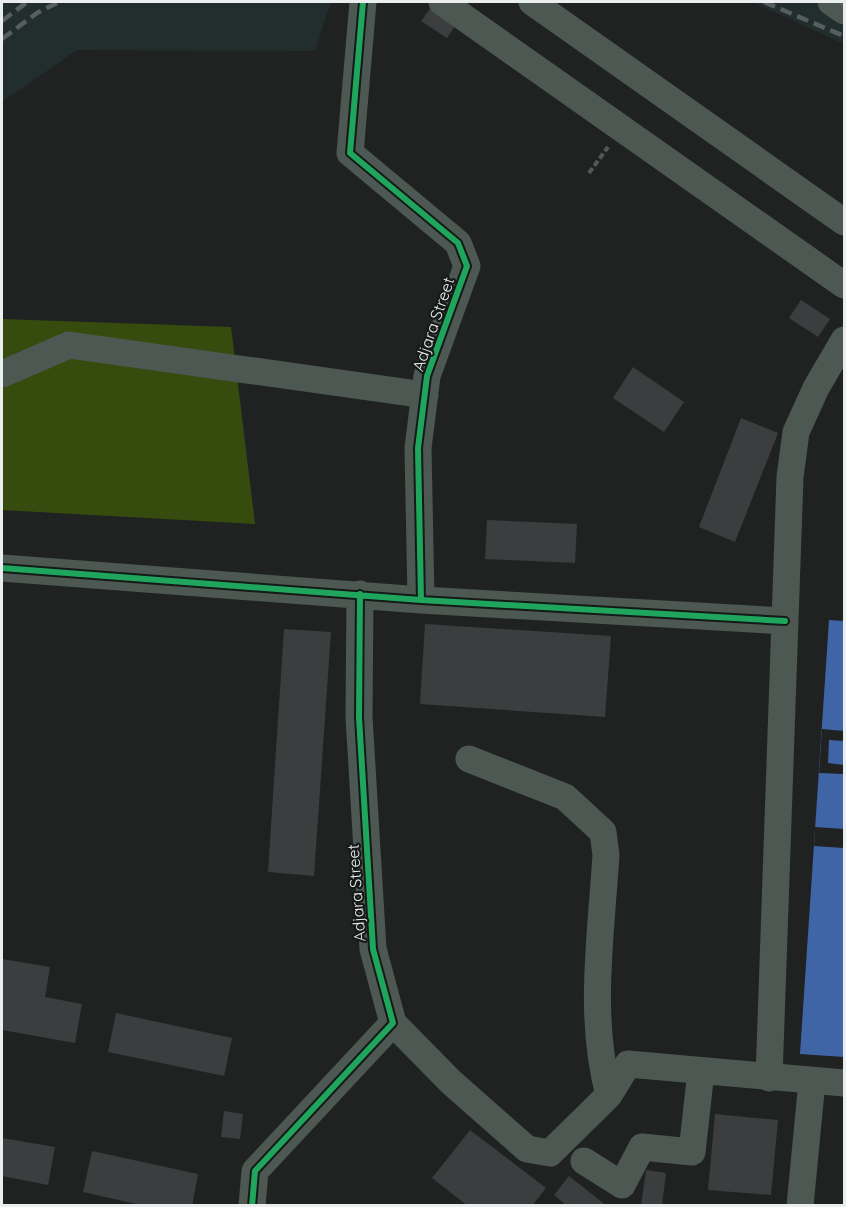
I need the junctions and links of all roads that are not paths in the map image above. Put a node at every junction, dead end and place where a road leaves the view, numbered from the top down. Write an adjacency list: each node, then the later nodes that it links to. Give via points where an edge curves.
1 (363, 2): 10 (street, Adjara Street, via 350,153 458,243 467,266 428,376)
2 (442, 2): 7 (street)
3 (532, 2): 6 (street)
4 (831, 2): 5 (street)
5 (844, 11)
6 (844, 222)
7 (844, 285)
8 (844, 340): 14 (street, via 796,432 790,477)
9 (2, 374): 10 (street, via 69,345)
10 (425, 396): 13 (street, Adjara Street, via 418,448)
11 (2, 568): 12 (street)
12 (360, 594): 13 (street); 16 (street, Adjara Street, via 359,717 373,949)
13 (421, 600): 14 (street)
14 (784, 621): 18 (street)
15 (469, 759): 21 (street, via 565,797 603,832 606,855 596,1022)
16 (393, 1023): 21 (street, via 527,1149 550,1153); 23 (street, via 255,1171)
17 (701, 1071): 18 (street); 21 (street, via 628,1064); 22 (street, via 692,1152 642,1148 622,1185)
18 (769, 1078): 19 (street)
19 (812, 1081): 20 (street); 24 (street)
20 (844, 1083)
21 (609, 1095)
22 (584, 1161)
23 (252, 1206)
24 (800, 1206)

